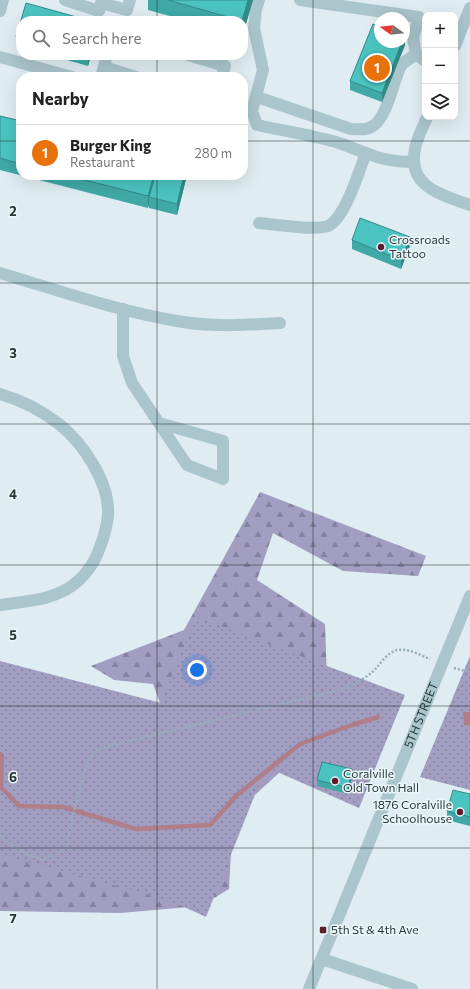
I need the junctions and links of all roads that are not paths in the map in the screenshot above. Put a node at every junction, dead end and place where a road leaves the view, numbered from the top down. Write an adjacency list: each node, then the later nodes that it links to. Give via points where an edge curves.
1 (3, 0): 7 (street)
2 (66, 0): 5 (street, via 99,11)
3 (259, 0): 17 (street, via 254,28 263,70)
4 (300, 0): 11 (street, via 419,17 413,38)
5 (102, 1): 8 (street)
6 (470, 8): 9 (street)
7 (0, 10)
8 (126, 10)
9 (458, 38)
10 (0, 57): 14 (street)
11 (420, 58): 17 (street, via 402,64 383,114 378,122 363,130)
12 (106, 60): 15 (street)
13 (205, 60): 16 (street, via 225,66)
14 (54, 72)
15 (102, 72)
16 (223, 72)
17 (257, 97): 19 (street, via 252,111 257,125 339,143)
18 (426, 120): 20 (street, via 415,149)
19 (366, 153): 20 (street); 22 (street, via 347,201 339,217 330,226 315,228)
20 (414, 164): 21 (street, via 417,176 429,189)
21 (470, 205)
22 (260, 223)
23 (0, 273): 24 (street)
24 (123, 309): 25 (street, via 184,322 223,326); 27 (street, via 123,356 132,383)
25 (280, 323)
26 (0, 394): 29 (street, via 38,410 60,425 84,450 98,472 106,493 108,514 105,535 98,552 89,570 75,584 60,593)
27 (159, 423): 27 (street, via 223,441 223,479 187,466)
28 (470, 596): 30 (street, 5TH STREET)
29 (0, 605)
30 (322, 959): 31 (street, 5TH STREET); 32 (street)
31 (309, 989)
32 (412, 989)

